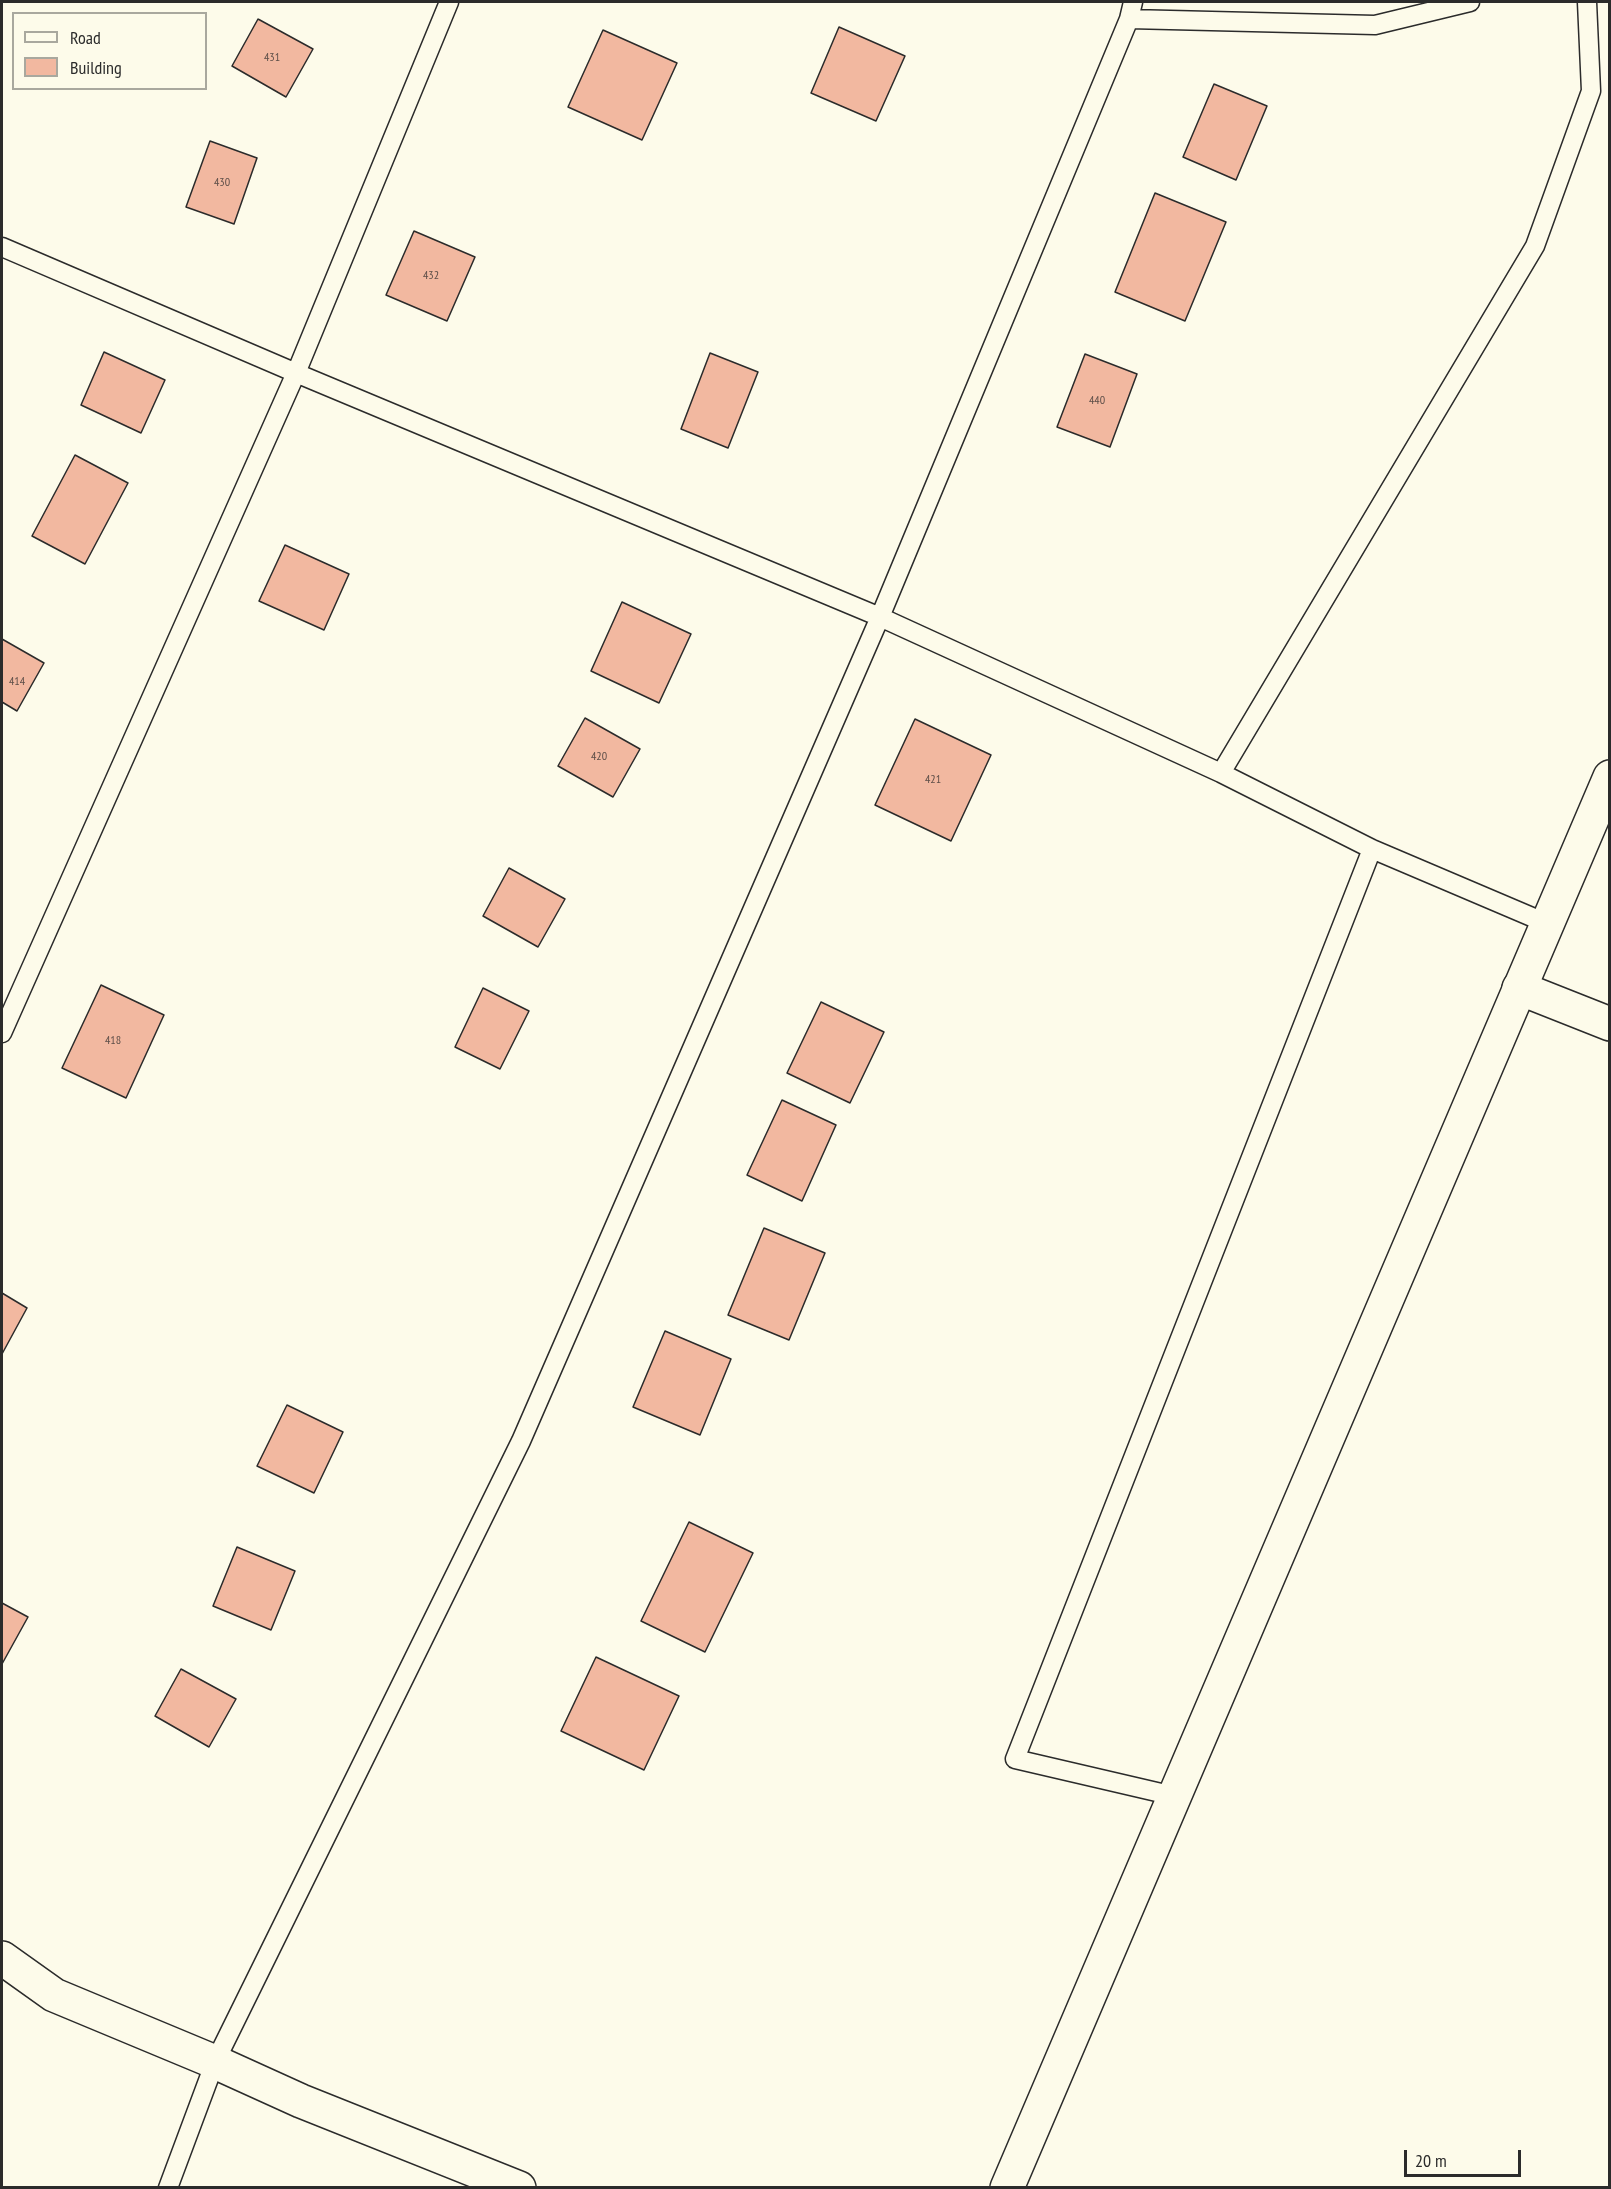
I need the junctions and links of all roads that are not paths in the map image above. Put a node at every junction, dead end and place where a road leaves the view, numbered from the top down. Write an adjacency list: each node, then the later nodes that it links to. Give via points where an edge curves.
1 (449, 2): 6 (lane)
2 (1470, 2): 4 (lane, via 1375,25)
3 (1587, 2): 8 (lane, via 1591,91 1535,246)
4 (1131, 10): 7 (lane)
5 (2, 248): 6 (lane)
6 (296, 373): 7 (lane); 14 (lane)
7 (880, 616): 8 (lane); 17 (lane, via 521,1441)
8 (1221, 773): 10 (lane)
9 (1610, 777): 11 (street)
10 (1372, 849): 11 (lane); 15 (lane, via 1015,1758)
11 (1546, 923): 12 (street)
12 (1519, 988): 13 (street); 15 (street)
13 (1610, 1024)
14 (2, 1033)
15 (1174, 1796): 20 (street)
16 (2, 1958): 17 (street, via 54,1995)
17 (216, 2062): 18 (lane); 19 (street, via 301,2101)
18 (168, 2187)
19 (519, 2187)
20 (1007, 2187)

